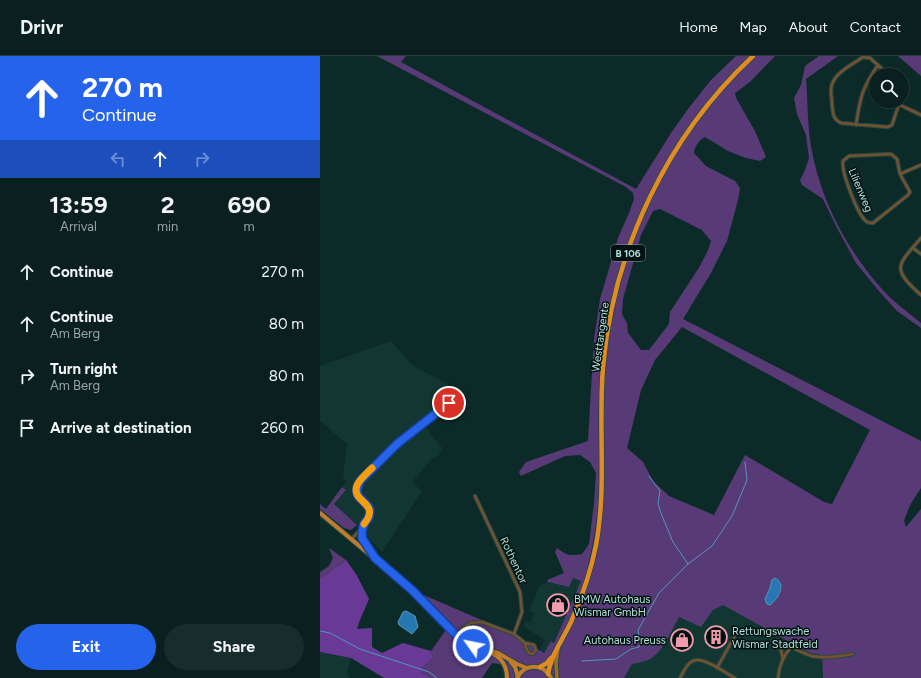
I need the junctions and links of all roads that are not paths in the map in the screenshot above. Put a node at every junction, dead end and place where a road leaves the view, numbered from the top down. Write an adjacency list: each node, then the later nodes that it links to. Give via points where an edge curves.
1 (753, 56): 24 (highway, Westtangente / B 106, via 714,98 681,142 647,204 626,259 612,310 603,367 602,486 596,546 580,601)
2 (878, 65): 3 (street); 7 (street, via 862,91); 7 (street, via 870,58 863,57 839,74 833,82 831,88 836,120)
3 (881, 68)
4 (897, 108): 7 (street, via 892,125 888,127)
5 (906, 108): 6 (street)
6 (921, 115)
7 (856, 125)
8 (921, 165): 9 (street)
9 (900, 174): 9 (street, Lilienweg, via 897,159 891,154 849,156 843,161 847,183 866,222 873,223 908,195 910,192)
10 (921, 238): 11 (street)
11 (913, 248): 12 (street); 13 (street, via 904,256 900,270)
12 (921, 254)
13 (921, 295)
14 (454, 394): 17 (street, via 449,403 400,440 360,481 357,493 370,510)
15 (475, 496): 22 (street, Rothentor, via 520,592 522,612)
16 (320, 513): 18 (main road)
17 (364, 524): 18 (street); 19 (street, via 362,538)
18 (352, 539): 19 (main road)
19 (375, 558): 21 (main road, via 412,590)
20 (738, 630): 33 (street)
21 (455, 634): 22 (street, via 470,623 480,622); 25 (main road, via 465,642)
22 (514, 634): 23 (street)
23 (525, 643): 23 (street, via 529,653 533,654 536,650 534,645)
24 (558, 647): 27 (highway, Westtangente / B 106); 37 (main road)
25 (480, 648): 29 (main road); 36 (main road, via 500,658)
26 (790, 648): 28 (street, via 819,657); 30 (street); 30 (street, via 787,645 782,647)
27 (555, 653): 31 (highway, Westtangente / B 106); 34 (highway, Westtangente / B 106)
28 (852, 654)
29 (508, 659): 32 (main road); 35 (main road, via 515,667)
30 (783, 660): 40 (street)
31 (540, 667): 32 (main road); 34 (main road, B 106)
32 (527, 668): 35 (main road)
33 (716, 668): 38 (street, via 702,660 695,660 689,664); 39 (street)
34 (550, 676)
35 (517, 677)
36 (508, 678)
37 (557, 678)
38 (680, 678)
39 (735, 678)
40 (778, 678)

